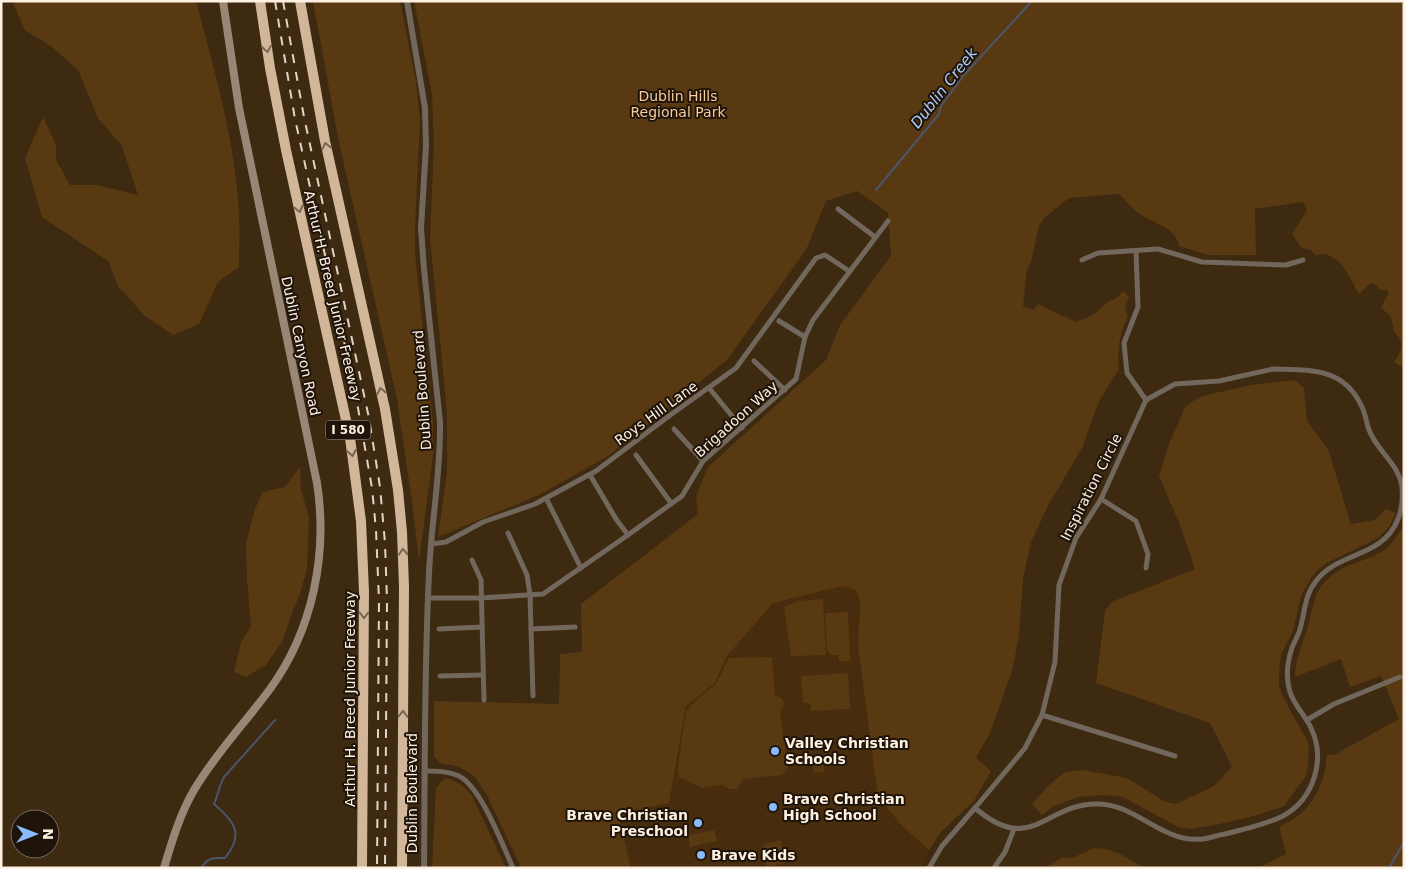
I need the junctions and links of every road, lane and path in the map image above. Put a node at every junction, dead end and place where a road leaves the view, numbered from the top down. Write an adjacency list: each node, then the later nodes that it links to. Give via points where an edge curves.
1 (223, 1): 51 (main road, Dublin Canyon Road, via 239,108 316,483 320,551 310,607 299,637 271,689 218,753 194,790 181,816)
2 (260, 1): 52 (highway, Arthur H. Breed Junior Freeway / I 580, one-way to 52, via 279,113 346,417 358,494 364,599)
3 (300, 1): 53 (highway, Arthur H. Breed Junior Freeway / I 580, one-way to 3, via 404,594 398,490 385,409 325,140)
4 (407, 1): 29 (street, Dublin Boulevard, via 425,108 422,228 440,422)
5 (838, 209): 7 (street)
6 (888, 220): 7 (street, Brigadoon Way)
7 (875, 237): 11 (street, Brigadoon Way)
8 (1136, 251): 9 (street, via 1098,253); 10 (street, via 1158,248 1202,262 1286,266); 17 (street, via 1138,307 1124,343 1127,373)
9 (1082, 260)
10 (1303, 260)
11 (849, 271): 13 (street, Brigadoon Way); 15 (street, Roys Hill Lane, via 825,255 816,258 736,368)
12 (779, 321): 13 (street)
13 (805, 337): 16 (street, Brigadoon Way, via 796,379)
14 (754, 361): 16 (street)
15 (709, 388): 18 (street); 22 (street, Roys Hill Lane)
16 (785, 390): 18 (street, Brigadoon Way)
17 (1146, 400): 24 (street, via 1175,384 1219,380 1273,369 1331,374 1348,386 1361,405 1372,436 1396,468); 25 (street, Inspiration Circle)
18 (742, 428): 21 (street, Brigadoon Way)
19 (674, 429): 21 (street)
20 (636, 455): 26 (street)
21 (703, 461): 26 (street, Brigadoon Way, via 682,496)
22 (590, 475): 23 (street, Roys Hill Lane); 28 (street)
23 (546, 498): 29 (street, Roys Hill Lane, via 482,522 446,542); 31 (street)
24 (1403, 498): 46 (street, via 1398,520 1386,538 1371,549 1328,569 1310,590 1300,630 1290,652 1287,681)
25 (1101, 499): 32 (street, via 1136,521 1148,554); 45 (street, Inspiration Circle, via 1076,538 1059,585 1055,662)
26 (671, 503): 28 (street, Brigadoon Way)
27 (508, 532): 33 (street, via 527,575)
28 (628, 535): 31 (street, Brigadoon Way)
29 (431, 544): 34 (street, Dublin Boulevard)
30 (472, 560): 35 (street, via 481,580)
31 (581, 568): 33 (street, Brigadoon Way, via 543,594)
32 (1146, 568)
33 (530, 595): 35 (street, Brigadoon Way); 39 (street)
34 (428, 598): 35 (street, Brigadoon Way); 48 (street, Dublin Boulevard)
35 (481, 598): 36 (street)
36 (482, 627): 38 (street); 40 (street)
37 (575, 628): 39 (street)
38 (439, 629)
39 (531, 629): 43 (street)
40 (483, 675): 41 (street); 44 (street)
41 (440, 676)
42 (1400, 677): 46 (street, via 1334,704)
43 (533, 696)
44 (484, 700)
45 (1042, 715): 47 (street); 49 (street, Inspiration Circle, via 1025,748)
46 (1307, 720): 50 (street, via 1315,738 1315,775 1303,800 1283,816 1202,839 1184,838 1121,808 1084,804 1034,827)
47 (1175, 756)
48 (425, 771): 54 (street, Dublin Boulevard); 55 (street, via 451,773 472,786)
49 (975, 808): 50 (street); 56 (street, Inspiration Circle, via 942,846)
50 (1014, 829): 57 (street)
51 (164, 868)
52 (362, 868)
53 (402, 868)
54 (424, 868)
55 (513, 868)
56 (929, 868)
57 (994, 868)

